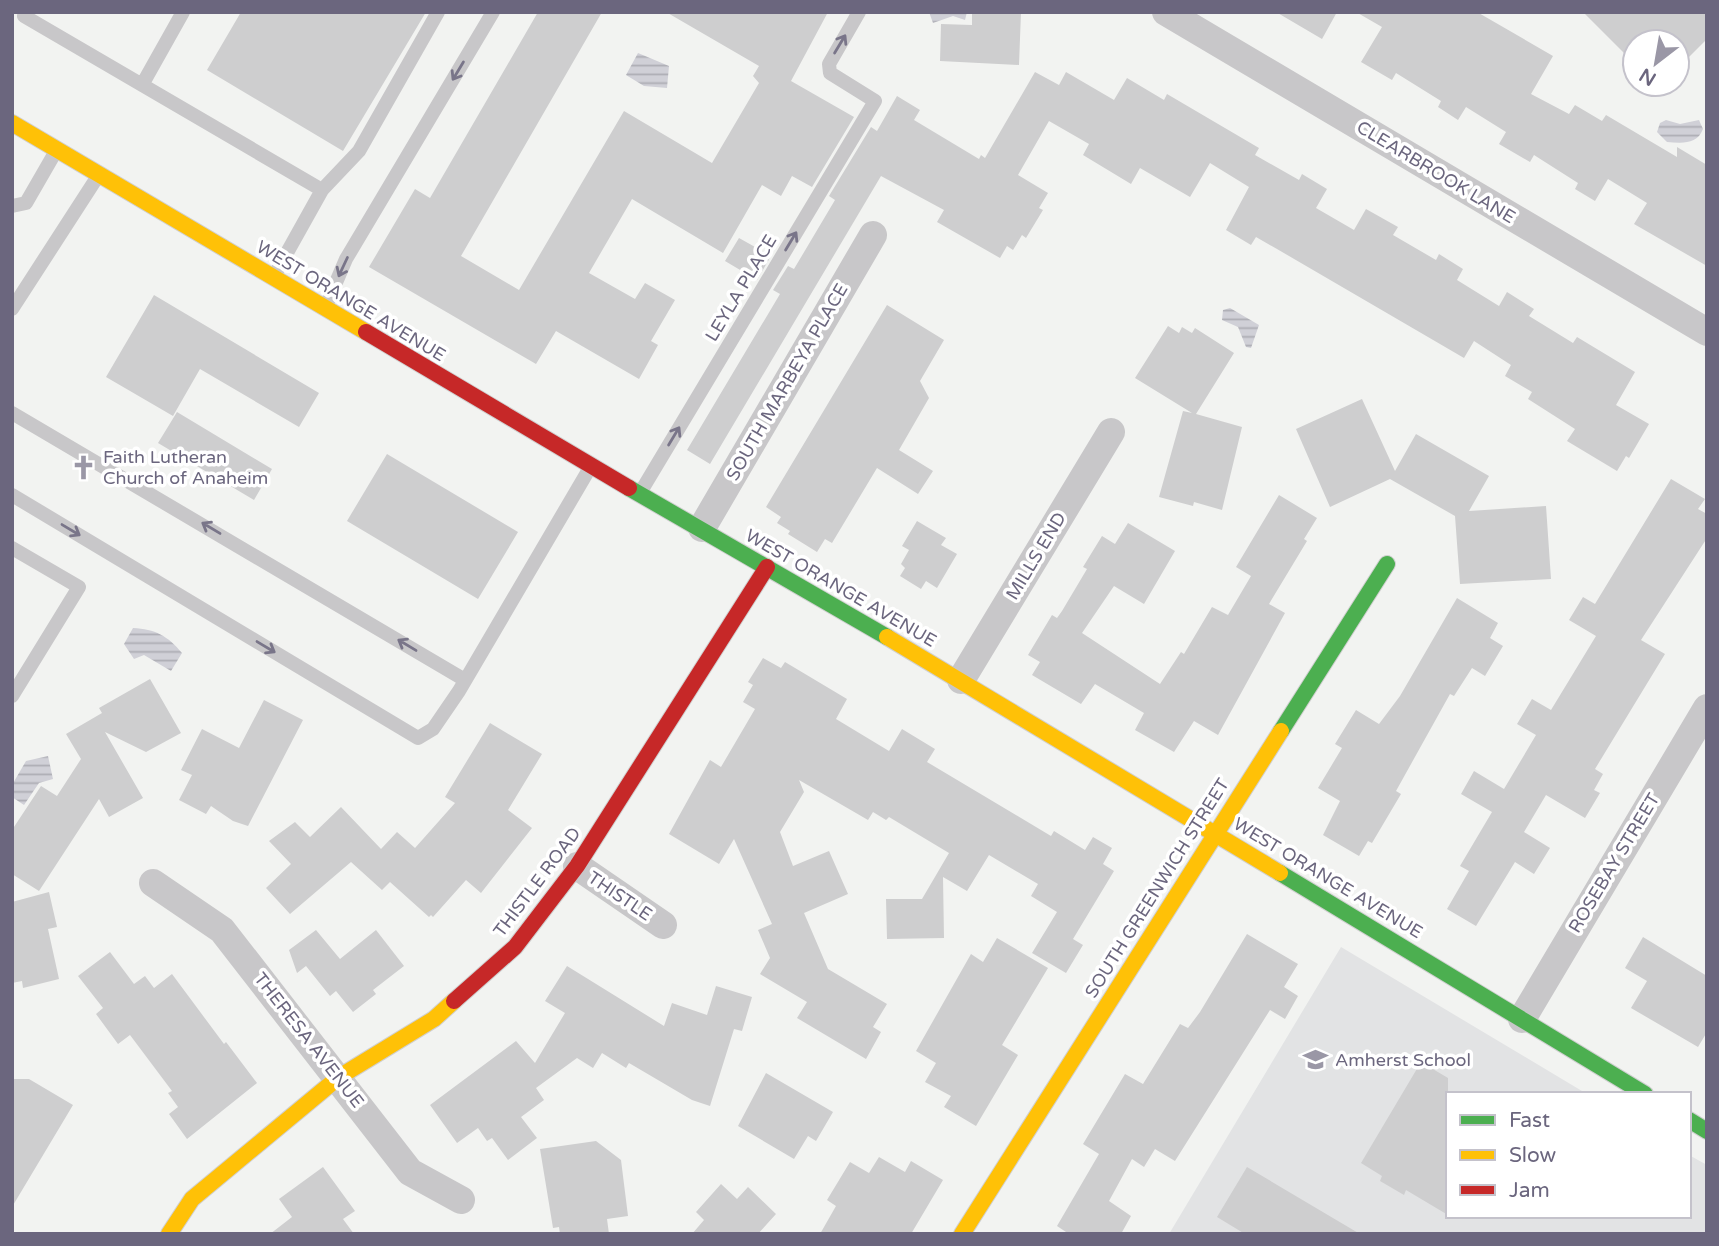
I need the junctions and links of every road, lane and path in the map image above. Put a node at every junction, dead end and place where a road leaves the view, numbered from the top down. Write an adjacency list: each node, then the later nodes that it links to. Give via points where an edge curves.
1 (26, 12): 7 (lane, via 24,16)
2 (183, 12): 7 (lane)
3 (438, 12): 11 (lane, via 359,151)
4 (493, 12): 15 (lane, one-way to 15, via 346,259)
5 (859, 12): 22 (lane, LEYLA PLACE, one-way to 5, via 875,101 830,73 829,64)
6 (1166, 12): 17 (street, CLEARBROOK LANE)
7 (142, 85): 11 (lane)
8 (12, 123): 9 (street, WEST ORANGE AVENUE)
9 (57, 150): 10 (street, WEST ORANGE AVENUE); 12 (lane, via 26,203)
10 (99, 174): 14 (street, WEST ORANGE AVENUE); 16 (lane)
11 (321, 190): 14 (lane)
12 (12, 206)
13 (873, 235): 23 (street, SOUTH MARBEYA PLACE)
14 (274, 278): 15 (street, WEST ORANGE AVENUE)
15 (325, 308): 20 (street, WEST ORANGE AVENUE)
16 (12, 309)
17 (1707, 332)
18 (12, 413): 27 (lane, one-way to 18)
19 (1111, 432): 28 (street, MILLS END)
20 (591, 466): 22 (street, WEST ORANGE AVENUE); 27 (lane)
21 (12, 495): 27 (lane, one-way to 27, via 418,738 433,729)
22 (639, 495): 23 (street, WEST ORANGE AVENUE)
23 (702, 528): 26 (street, WEST ORANGE AVENUE)
24 (12, 548): 29 (lane, via 79,587)
25 (1387, 564): 31 (street, SOUTH GREENWICH STREET)
26 (766, 567): 28 (street, WEST ORANGE AVENUE); 32 (street, THISTLE ROAD)
27 (465, 680)
28 (961, 680): 31 (street, WEST ORANGE AVENUE)
29 (12, 696)
30 (1707, 708): 35 (street, ROSEBAY STREET)
31 (1215, 832): 35 (street, WEST ORANGE AVENUE); 42 (street, SOUTH GREENWICH STREET)
32 (577, 866): 34 (street, THISTLE); 36 (street, THISTLE ROAD, via 515,947 434,1019)
33 (153, 883): 36 (street, THERESA AVENUE, via 222,930)
34 (663, 925)
35 (1522, 1019): 37 (street, WEST ORANGE AVENUE)
36 (339, 1077): 40 (street, THERESA AVENUE, via 410,1172); 41 (street, THISTLE ROAD, via 192,1199)
37 (1642, 1092)
38 (1691, 1121): 39 (street)
39 (1707, 1131)
40 (461, 1200)
41 (169, 1234)
42 (962, 1234)

